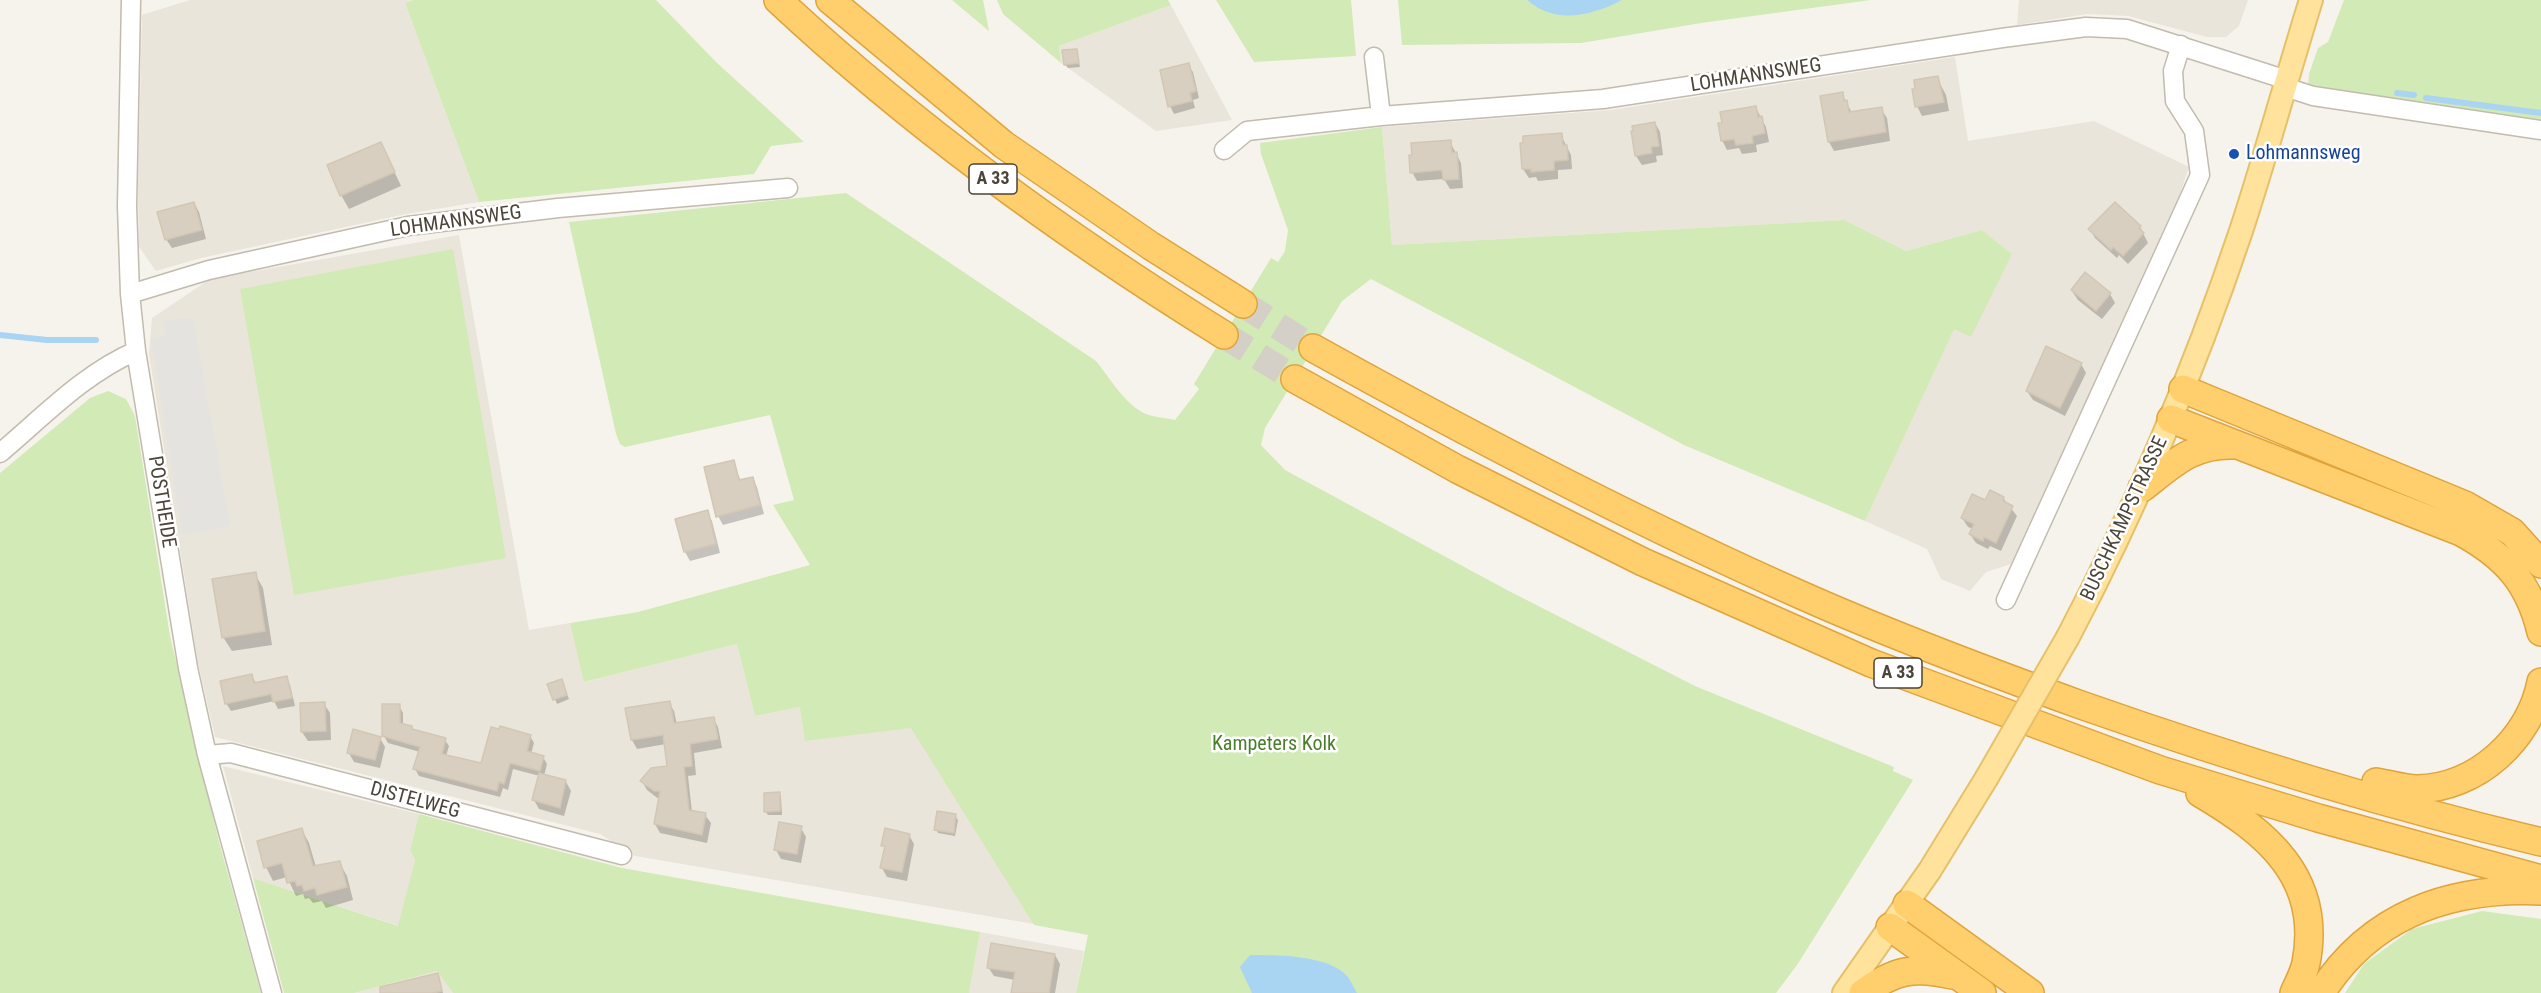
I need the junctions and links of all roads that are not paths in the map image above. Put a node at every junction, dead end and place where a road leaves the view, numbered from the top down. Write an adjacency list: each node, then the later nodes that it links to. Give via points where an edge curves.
1 (131, 0): 12 (street, POSTHEIDE, via 127,206)
2 (778, 0): 14 (highway, A 33, via 978,169 1132,278)
3 (830, 0): 13 (highway, A 33, via 1004,145)
4 (2311, 0): 7 (main road, BUSCHKAMPSTRASSE)
5 (2181, 45): 7 (street, LOHMANNSWEG); 8 (street, LOHMANNSWEG, via 2127,29 2086,27 1603,99); 24 (street, via 2173,71 2175,101 2194,132 2200,175)
6 (1374, 57): 8 (street)
7 (2286, 84): 9 (street, LOHMANNSWEG, via 2313,96); 18 (main road, BUSCHKAMPSTRASSE, via 2242,229)
8 (1381, 116): 10 (street, LOHMANNSWEG, via 1246,132)
9 (2541, 130)
10 (1224, 150)
11 (788, 188): 12 (street, LOHMANNSWEG, via 408,226 209,270)
12 (130, 294): 16 (street, POSTHEIDE)
13 (1243, 304)
14 (1224, 335)
15 (1313, 348): 27 (highway, A 33, via 1532,467 1803,596 1979,669)
16 (136, 351): 21 (street, via 91,375); 28 (street, POSTHEIDE, via 188,668)
17 (1294, 379): 29 (highway, A 33, via 1457,469 1654,567 1871,663)
18 (2183, 390): 19 (main road, BUSCHKAMPSTRASSE); 23 (highway, via 2466,505 2512,532)
19 (2171, 419): 20 (highway); 22 (main road, BUSCHKAMPSTRASSE)
20 (2242, 445): 22 (highway, via 2215,444 2200,449); 25 (highway, via 2461,532 2489,547 2526,589)
21 (0, 453)
22 (2142, 488): 34 (main road, BUSCHKAMPSTRASSE, bridge, via 2068,637 1986,779)
23 (2541, 564)
24 (2006, 600)
25 (2541, 632)
26 (2541, 682): 27 (highway, via 2529,718 2495,758 2472,774 2444,785 2416,789 2363,780 2221,735)
27 (2157, 732): 30 (highway, A 33, via 2302,777)
28 (207, 755): 31 (street, DISTELWEG, via 231,753); 37 (street, POSTHEIDE)
29 (2160, 770): 32 (highway, A 33); 42 (highway, via 2229,811 2281,854 2300,888 2310,926 2306,964)
30 (2541, 842)
31 (622, 855)
32 (2541, 879)
33 (2541, 891): 43 (highway, via 2490,892 2413,910 2355,951)
34 (1907, 904): 35 (main road, BUSCHKAMPSTRASSE); 41 (highway)
35 (1890, 927): 36 (highway); 38 (main road, BUSCHKAMPSTRASSE)
36 (1956, 975): 39 (highway, via 1906,970 1886,977); 40 (highway)
37 (272, 993)
38 (1844, 993)
39 (1863, 993)
40 (1982, 993)
41 (2030, 993)
42 (2294, 993)
43 (2321, 993)

